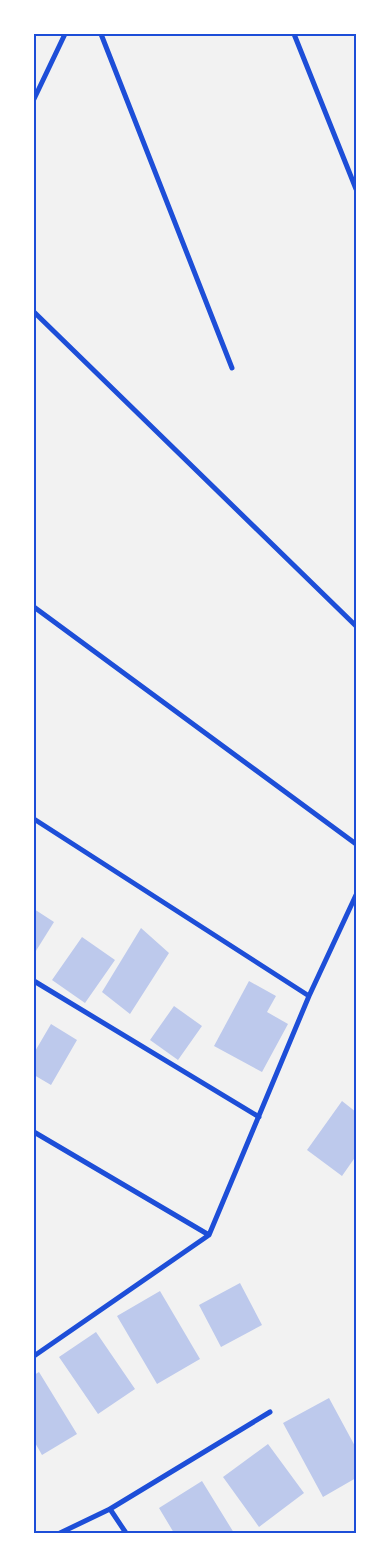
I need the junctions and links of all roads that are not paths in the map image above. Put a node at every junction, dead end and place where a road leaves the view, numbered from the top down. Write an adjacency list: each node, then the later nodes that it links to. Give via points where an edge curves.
1 (65, 34): 4 (street)
2 (102, 34): 7 (street)
3 (294, 34): 5 (street)
4 (34, 99)
5 (356, 189)
6 (34, 312): 9 (street)
7 (232, 368)
8 (34, 607): 11 (street)
9 (356, 626)
10 (34, 819): 14 (street)
11 (356, 844)
12 (356, 894): 14 (street)
13 (34, 980): 15 (street)
14 (309, 996): 15 (street)
15 (259, 1117): 17 (street)
16 (34, 1132): 17 (street)
17 (209, 1235): 18 (street)
18 (34, 1356)
19 (270, 1412): 20 (street)
20 (110, 1509): 21 (street); 22 (street)
21 (60, 1533)
22 (126, 1533)

